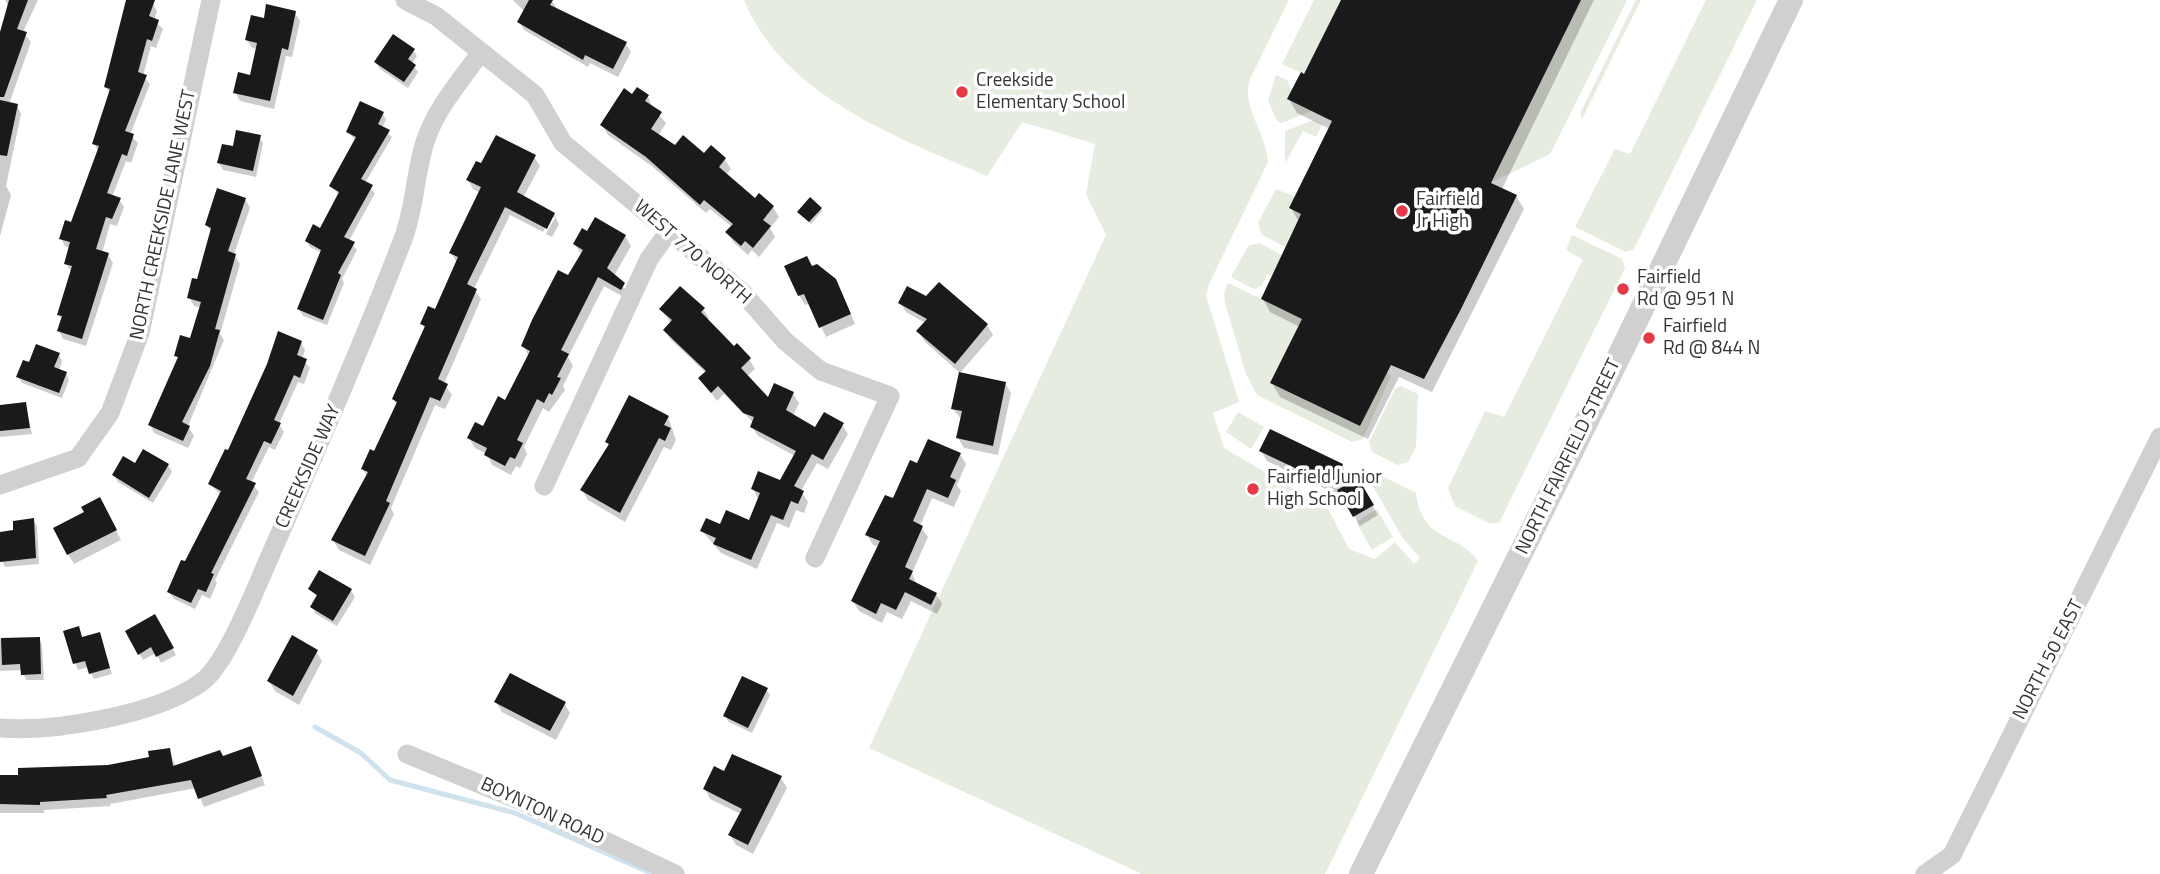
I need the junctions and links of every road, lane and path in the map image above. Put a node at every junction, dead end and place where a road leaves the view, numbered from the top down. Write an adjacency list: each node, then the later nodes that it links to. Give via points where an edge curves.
1 (211, 0): 7 (street, NORTH CREEKSIDE LANE WEST, via 140,333 110,413 78,458)
2 (405, 0): 4 (street, WEST 770 NORTH, via 436,16)
3 (1791, 0): 13 (street, NORTH FAIRFIELD STREET)
4 (481, 52): 5 (street, WEST 770 NORTH, via 535,95 563,143); 10 (street, CREEKSIDE WAY, via 446,100 425,141 405,235 352,370 235,636 205,680 169,700 112,718 19,730)
5 (669, 231): 8 (street, via 649,259); 9 (street, WEST 770 NORTH, via 742,292 785,341 821,371 890,396)
6 (2160, 437): 14 (street, NORTH 50 EAST, via 1952,855)
7 (0, 485)
8 (544, 486)
9 (815, 558)
10 (0, 728)
11 (407, 754): 12 (street, BOYNTON ROAD, via 521,800)
12 (675, 874)
13 (1361, 874)
14 (1926, 874)

